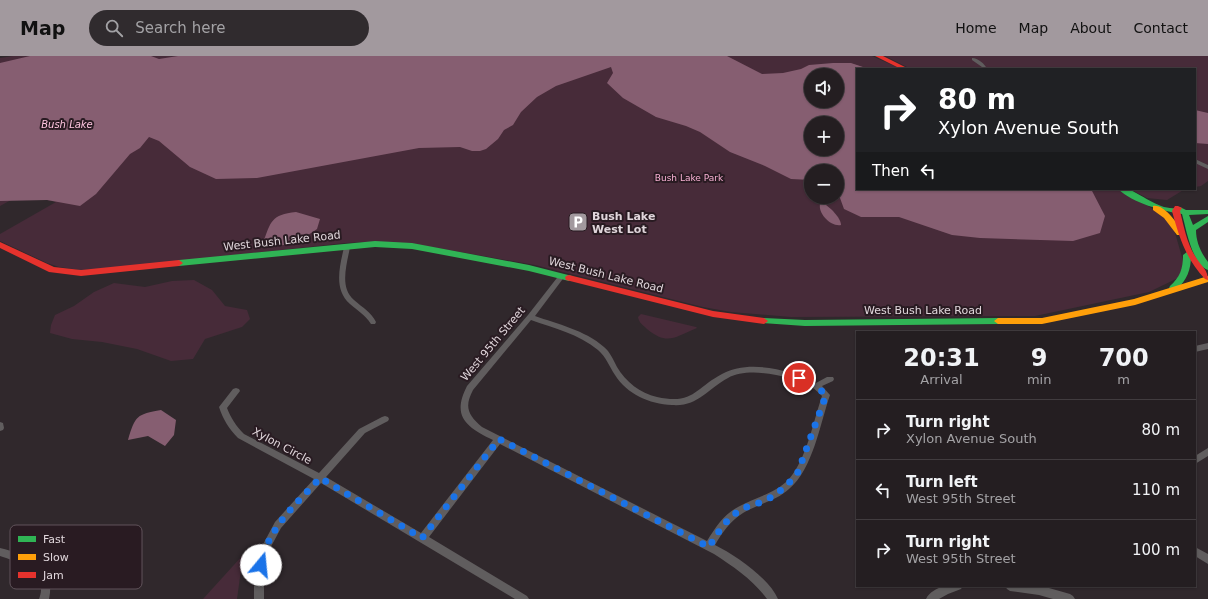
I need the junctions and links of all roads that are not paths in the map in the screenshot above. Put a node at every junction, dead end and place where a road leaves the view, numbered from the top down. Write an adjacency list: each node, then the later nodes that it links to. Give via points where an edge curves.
1 (878, 56): 3 (street)
2 (974, 59): 4 (street)
3 (904, 68)
4 (985, 68)
5 (1196, 161): 6 (street)
6 (1208, 167)
7 (1124, 190): 9 (street)
8 (1128, 190): 11 (street, via 1148,200)
9 (1147, 203): 11 (street); 14 (street, via 1167,216)
10 (1208, 206): 11 (street)
11 (1180, 210): 12 (street); 14 (street); 15 (street)
12 (1208, 212)
13 (1208, 218): 15 (street, via 1192,229)
14 (1181, 233): 18 (street)
15 (1192, 238): 19 (street, via 1198,255)
16 (0, 245): 17 (street, West Bush Lake Road, via 52,270 82,273)
17 (347, 247): 20 (street, West Bush Lake Road, via 375,244 412,246); 24 (street, via 342,290 351,302 368,312)
18 (1187, 253): 21 (street); 22 (street, via 1189,268 1186,275)
19 (1208, 267)
20 (562, 276): 22 (street, West Bush Lake Road, via 713,314 804,323 1042,321 1135,302); 23 (street, West 95th Street)
21 (1208, 278): 22 (street, West Bush Lake Road)
22 (1171, 290)
23 (530, 317): 28 (street, via 595,344 610,358 619,377 628,386 651,399 686,401 703,393 718,380 738,371 783,374); 33 (street, West 95th Street, via 470,388 463,406 470,423)
24 (373, 322)
25 (1208, 346): 26 (street)
26 (1196, 349)
27 (830, 379): 28 (street)
28 (816, 386): 38 (street, via 826,395 798,472 780,491 740,510 729,519)
29 (236, 390): 36 (street, Xylon Circle, via 223,407 232,428 251,443)
30 (385, 419): 36 (street, via 362,431)
31 (0, 425): 32 (street)
32 (0, 428)
33 (499, 439): 37 (street); 38 (street, West 95th Street)
34 (1207, 455): 35 (street)
35 (1196, 460)
36 (320, 478): 37 (street); 47 (street, via 278,525 263,553)
37 (422, 538): 48 (street)
38 (709, 547): 49 (street, West 95th Street, via 755,578)
39 (0, 552): 41 (street)
40 (1196, 552): 42 (street)
41 (10, 555)
42 (1208, 559)
43 (954, 587): 50 (street, via 936,594)
44 (1017, 587): 51 (street)
45 (46, 589): 46 (street)
46 (44, 599)
47 (259, 599)
48 (524, 599)
49 (773, 599)
50 (931, 599)
51 (1070, 599)

